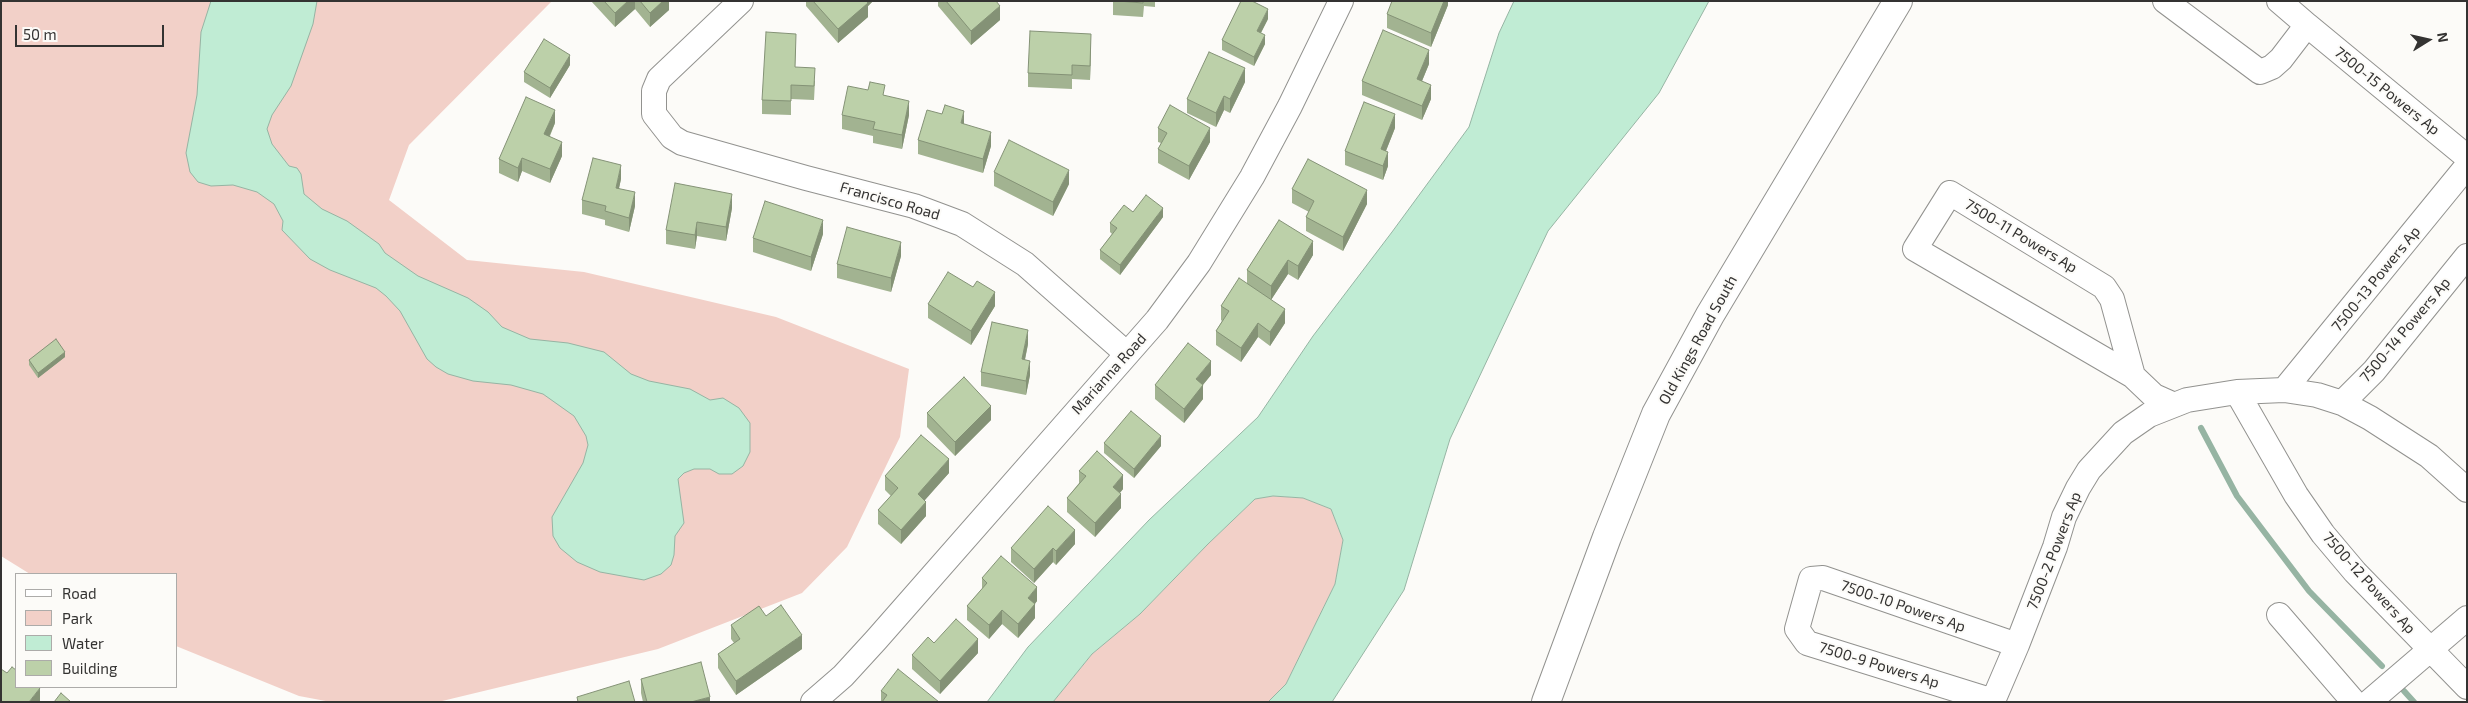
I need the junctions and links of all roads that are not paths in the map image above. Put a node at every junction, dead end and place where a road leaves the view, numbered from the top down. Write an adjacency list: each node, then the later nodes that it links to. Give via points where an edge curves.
1 (741, 1): 10 (street, Francisco Road, via 659,79 654,92 654,114 672,137 682,143 914,206 962,224 1025,264)
2 (1341, 1): 10 (street, Marianna Road, via 1290,106 1221,229 1157,320)
3 (1898, 1): 25 (street, Old Kings Road South, via 1710,315 1656,414)
4 (2165, 1): 6 (street, via 2260,72 2281,59)
5 (2279, 1): 6 (street, 7500-15 Powers Ap)
6 (2307, 25): 7 (street, 7500-15 Powers Ap)
7 (2467, 157)
8 (2467, 166): 12 (street, 7500-13 Powers Ap)
9 (2467, 256): 14 (street, 7500-14 Powers Ap, via 2374,371)
10 (1127, 354): 24 (street, Marianna Road, via 876,640 843,676)
11 (2133, 376): 11 (street, 7500-11 Powers Ap, via 1914,250 1950,194 2104,287 2112,299); 15 (street, 7500-11 Powers Ap, via 2154,396)
12 (2284, 390): 13 (street, 7500-2 Powers Ap); 14 (street, 7500-2 Powers Ap, via 2317,394)
13 (2237, 392): 15 (street, 7500-2 Powers Ap); 21 (street, 7500-12 Powers Ap, via 2296,495 2323,534)
14 (2342, 403): 16 (street, 7500-2 Powers Ap, via 2429,456)
15 (2172, 404): 20 (street, 7500-2 Powers Ap, via 2123,433 2089,470 2064,517)
16 (2467, 490)
17 (1804, 602): 20 (street, 7500-10 Powers Ap, via 1811,579 1823,578); 23 (street, 7500-9 Powers Ap, via 1797,629 1808,643)
18 (2279, 615): 26 (street)
19 (2467, 618): 21 (street)
20 (2018, 645): 23 (street, 7500-2 Powers Ap)
21 (2430, 650): 22 (street, 7500-12 Powers Ap); 27 (street)
22 (2467, 687)
23 (1993, 701)
24 (813, 702)
25 (1546, 702)
26 (2354, 702)
27 (2369, 702)

